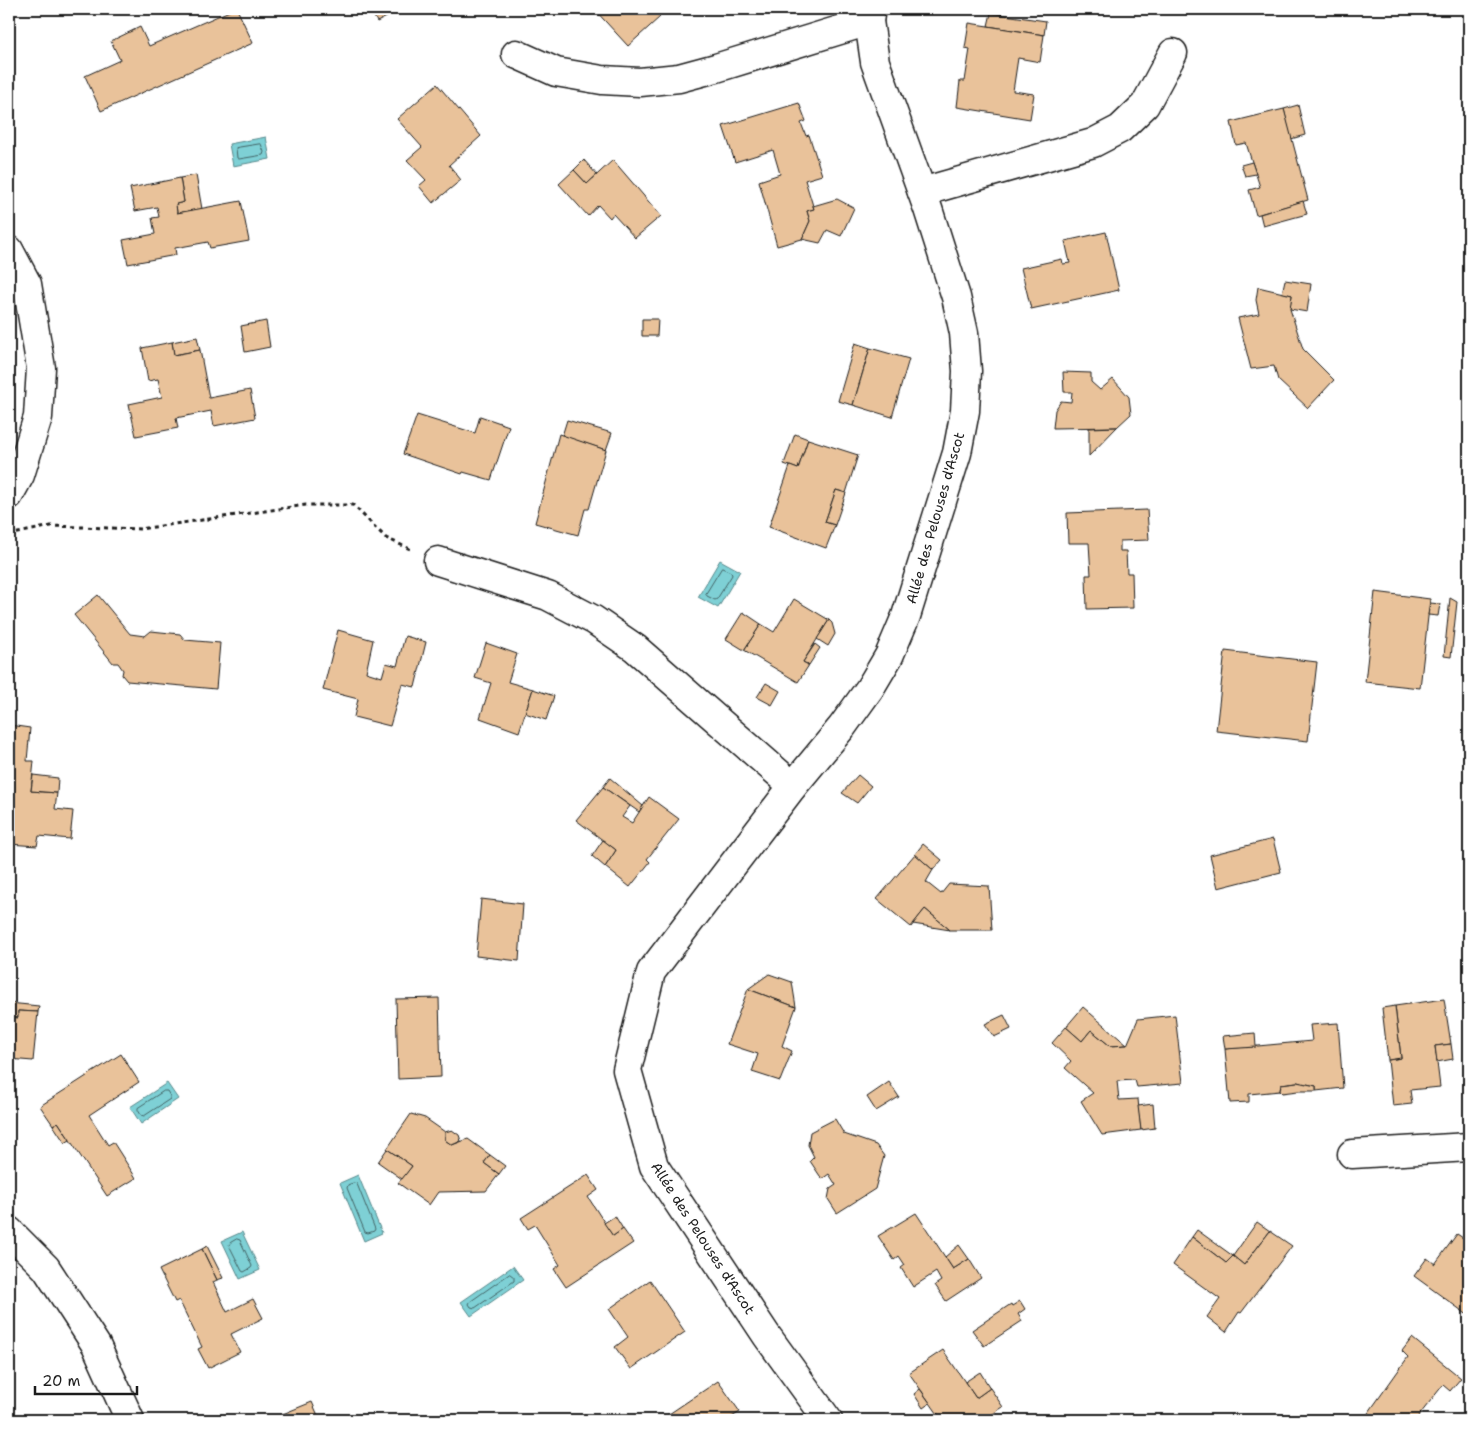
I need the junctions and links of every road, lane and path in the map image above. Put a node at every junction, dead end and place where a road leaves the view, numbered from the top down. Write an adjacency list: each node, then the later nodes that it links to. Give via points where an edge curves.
1 (870, 15): 3 (street, Allée des Pelouses d'Ascot, via 679,78 640,82 602,80 556,72); 4 (street, Allée des Pelouses d'Ascot, via 875,62)
2 (1173, 53): 4 (street, via 1145,105 1120,129 1093,143)
3 (516, 54)
4 (922, 192): 9 (street, Allée des Pelouses d'Ascot, via 956,297 964,333 967,370 965,411 957,453 906,616 889,656 842,727)
5 (9, 250): 6 (street, via 27,284 41,368 38,417 20,475)
6 (9, 495)
7 (9, 534): 8 (path, via 51,526 140,529 306,505 353,505 386,538)
8 (438, 561): 9 (street, via 548,596 594,620 635,648)
9 (793, 786): 14 (street, Allée des Pelouses d'Ascot, via 651,972 627,1070 654,1166 767,1336)
10 (1469, 1147): 11 (street)
11 (1352, 1154)
12 (9, 1231): 13 (street, via 46,1268 96,1345)
13 (130, 1420)
14 (828, 1420)

